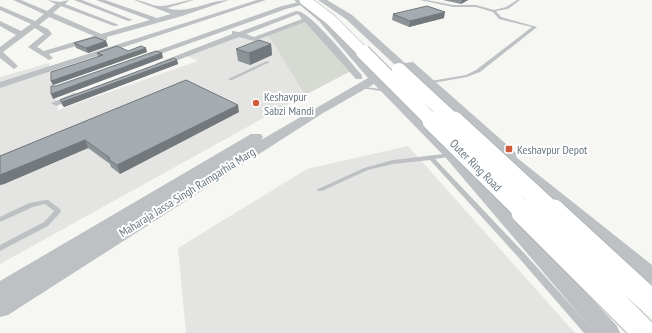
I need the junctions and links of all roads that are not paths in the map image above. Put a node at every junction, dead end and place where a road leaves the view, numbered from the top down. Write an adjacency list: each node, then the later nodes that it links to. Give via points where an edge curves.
1 (16, 0): 20 (street)
2 (50, 0): 14 (street)
3 (77, 0): 24 (street)
4 (99, 0): 25 (street)
5 (142, 0): 17 (street)
6 (191, 0): 17 (street)
7 (226, 0): 21 (street)
8 (246, 0): 22 (street)
9 (263, 0): 26 (street)
10 (322, 0): 32 (street, Outer Ring Road, via 349,17)
11 (332, 0): 57 (street, via 371,27)
12 (421, 0): 18 (lane, via 453,6 476,6)
13 (519, 0): 18 (lane, via 507,8)
14 (63, 2): 20 (street); 30 (street)
15 (300, 3): 23 (street); 31 (street); 33 (street); 35 (street, Outer Ring Road, via 322,19); 74 (main road, Outer Ring Road, bridge, via 342,18); 78 (main road, Outer Ring Road, bridge, via 332,20)
16 (0, 8): 28 (street)
17 (162, 8): 21 (street)
18 (494, 11): 57 (lane, via 500,18 535,27 478,71 467,76)
19 (241, 12): 29 (street)
20 (48, 14): 28 (street); 36 (street)
21 (179, 14): 22 (street); 25 (street)
22 (189, 18): 26 (street); 38 (street)
23 (307, 19): 33 (street, via 254,39); 55 (street)
24 (130, 20)
25 (158, 21): 36 (street)
26 (198, 21): 29 (street); 40 (street)
27 (0, 23): 34 (street)
28 (35, 24): 34 (street); 44 (street, via 48,34 32,47)
29 (207, 24): 31 (street); 42 (street)
30 (116, 25)
31 (222, 29): 33 (street); 46 (street)
32 (365, 32): 35 (street); 57 (street, Outer Ring Road)
33 (238, 34): 50 (street)
34 (22, 35): 39 (street)
35 (336, 35): 55 (street, Outer Ring Road)
36 (102, 37): 38 (street); 44 (street)
37 (0, 38): 39 (street)
38 (111, 41): 40 (street); 45 (street)
39 (10, 43): 41 (street)
40 (122, 46): 42 (street); 58 (street)
41 (0, 51)
42 (134, 51): 46 (street); 54 (street)
43 (0, 54): 51 (street)
44 (42, 54): 47 (street)
45 (66, 55)
46 (146, 56): 48 (street); 50 (street)
47 (50, 59)
48 (132, 61)
49 (268, 62): 56 (lane)
50 (162, 63): 52 (street); 53 (street)
51 (14, 66)
52 (149, 68)
53 (173, 68)
54 (64, 72)
55 (366, 78): 59 (street, Outer Ring Road); 70 (street, Maharaja Jassa Singh Ramgarhia Marg)
56 (230, 79)
57 (426, 84): 59 (lane); 62 (street, Outer Ring Road); 67 (street, via 515,160)
58 (0, 85)
59 (387, 91): 63 (street, Outer Ring Road)
60 (85, 92): 61 (street)
61 (56, 103)
62 (452, 110): 63 (street); 64 (street, Outer Ring Road)
63 (413, 116): 65 (street, Outer Ring Road)
64 (493, 146): 65 (lane); 67 (street, Outer Ring Road)
65 (451, 155): 66 (lane); 77 (street, Outer Ring Road)
66 (431, 158): 68 (lane, via 393,162 366,169); 76 (lane)
67 (520, 169): 72 (street, Outer Ring Road)
68 (320, 190)
69 (0, 220): 71 (lane, via 31,205 46,202 58,211 46,224)
70 (120, 227): 73 (street, Maharaja Jassa Singh Ramgarhia Marg); 75 (street, Maharaja Jassa Singh Ramgarhia Marg)
71 (0, 248)
72 (652, 276)
73 (0, 292)
74 (652, 303)
75 (0, 308)
76 (590, 333)
77 (609, 333)
78 (645, 333)

